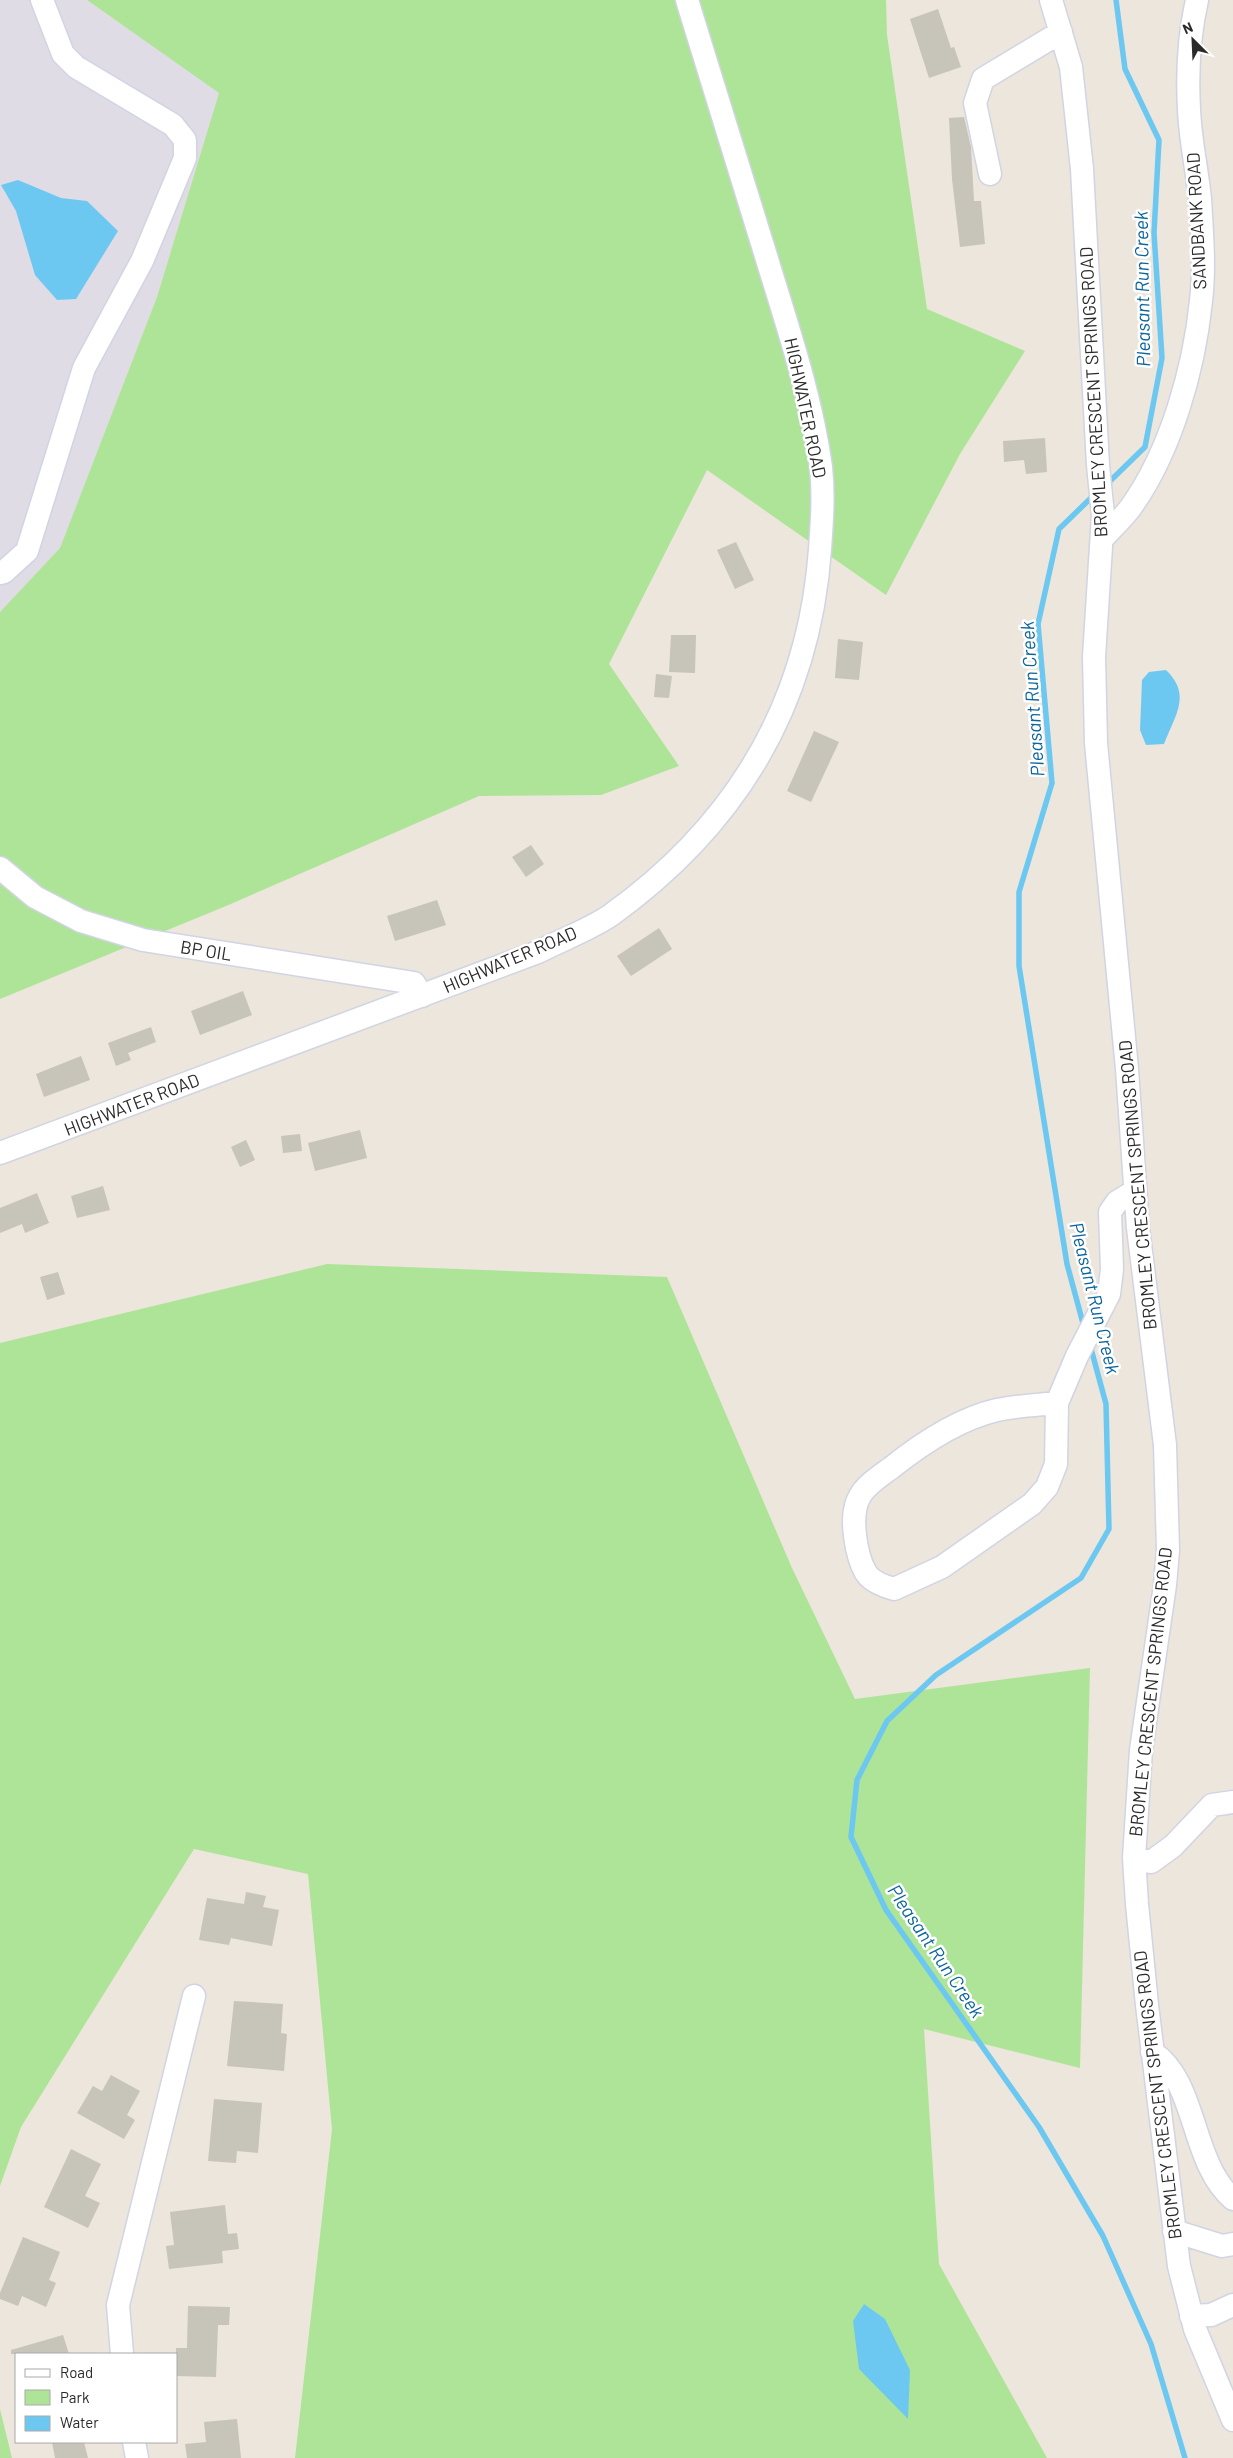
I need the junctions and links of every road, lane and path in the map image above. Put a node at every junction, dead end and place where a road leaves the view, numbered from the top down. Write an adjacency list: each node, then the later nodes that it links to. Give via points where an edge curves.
1 (42, 0): 8 (street, via 63,54 76,67 173,125 185,140 185,158 142,261 84,368 27,551)
2 (687, 0): 10 (street, HIGHWATER ROAD, via 784,315 821,468 818,584 804,650 776,725 750,774 672,864 607,917 538,952)
3 (1051, 0): 5 (street, BROMLEY CRESCENT SPRINGS ROAD)
4 (1198, 0): 7 (street, SANDBANK ROAD, via 1193,21 1188,92 1200,198 1201,301 1187,377 1162,452 1131,508)
5 (1061, 32): 6 (street, via 983,79 975,103); 7 (street, BROMLEY CRESCENT SPRINGS ROAD, via 1071,67 1082,169)
6 (990, 174)
7 (1103, 538): 12 (street, BROMLEY CRESCENT SPRINGS ROAD, via 1094,658 1096,743 1127,1069)
8 (0, 573)
9 (0, 868): 10 (street, BP OIL, via 35,897 81,921 143,940 414,983)
10 (422, 996): 11 (street, HIGHWATER ROAD)
11 (0, 1153)
12 (1135, 1191): 13 (street, via 1117,1202 1110,1212 1112,1279 1109,1294 1076,1356); 15 (street, BROMLEY CRESCENT SPRINGS ROAD, via 1165,1445 1168,1550 1166,1585 1142,1750)
13 (1057, 1403): 13 (street, via 995,1410 969,1420 938,1435 870,1484 854,1511 855,1537 865,1572 875,1584 894,1589 942,1567 1032,1504 1047,1487 1056,1464)
14 (1233, 1802): 15 (street, via 1212,1805 1173,1846 1151,1862)
15 (1134, 1858): 17 (street, BROMLEY CRESCENT SPRINGS ROAD)
16 (194, 1996): 23 (street, via 118,2304)
17 (1152, 2052): 18 (street, via 1168,2064 1215,2180); 19 (street, BROMLEY CRESCENT SPRINGS ROAD)
18 (1233, 2199)
19 (1174, 2231): 20 (street, via 1222,2246); 22 (street, BROMLEY CRESCENT SPRINGS ROAD)
20 (1233, 2244)
21 (1233, 2305): 22 (street, via 1211,2315)
22 (1191, 2316): 24 (street, BROMLEY CRESCENT SPRINGS ROAD)
23 (122, 2353)
24 (1233, 2420)
25 (134, 2443): 26 (street)
26 (136, 2458)

